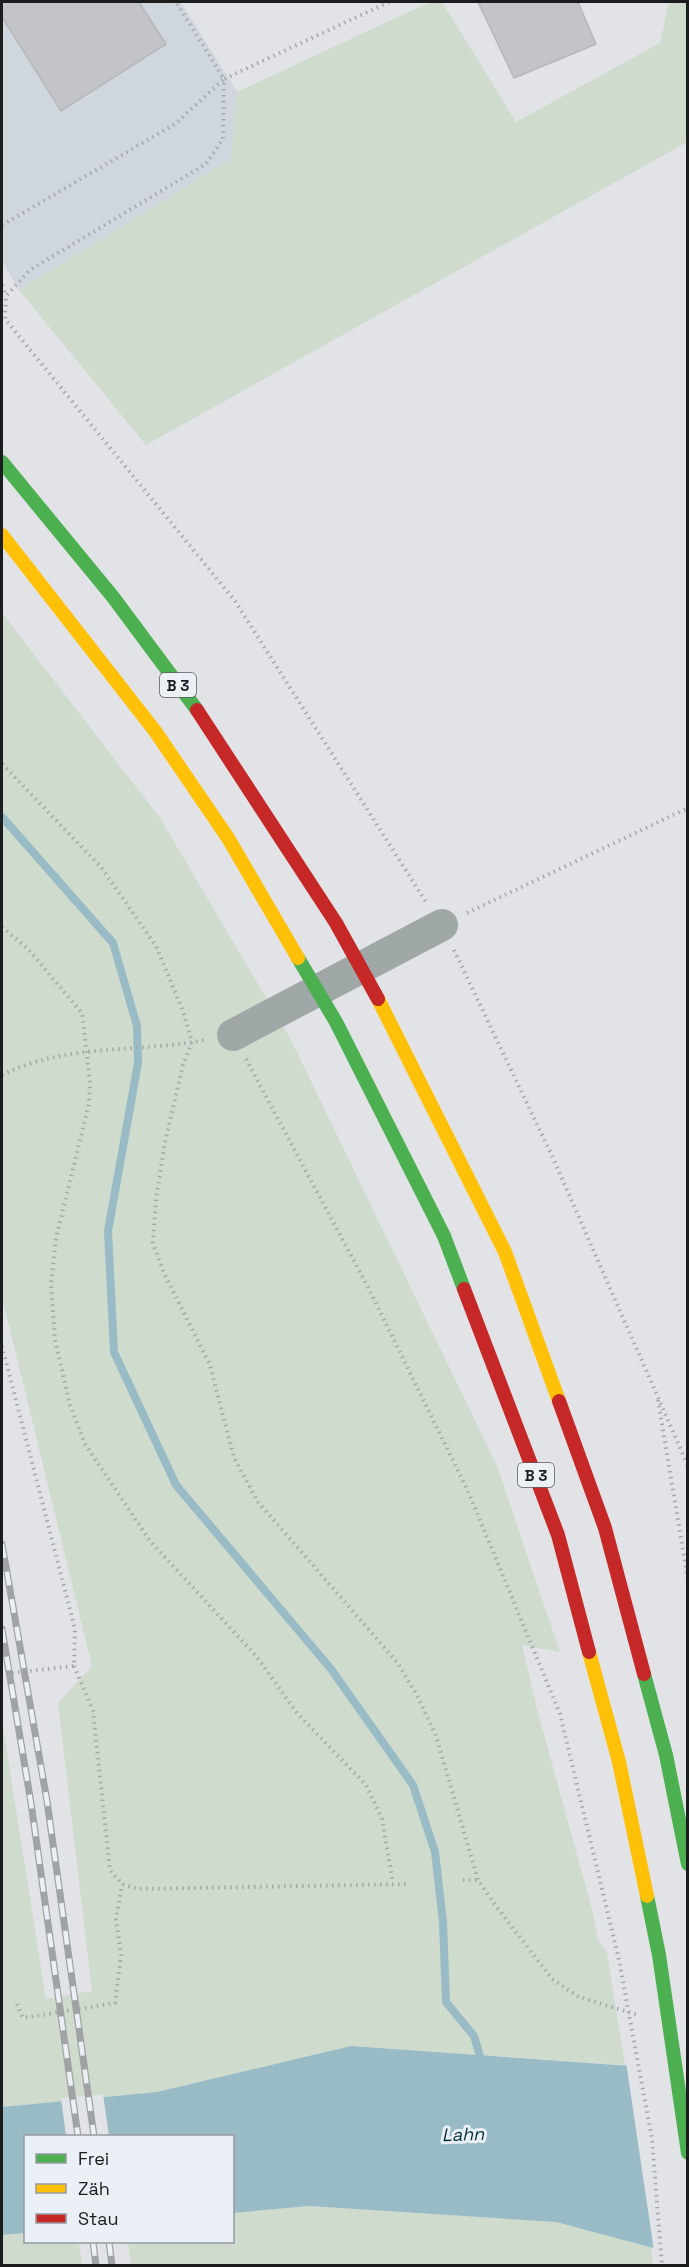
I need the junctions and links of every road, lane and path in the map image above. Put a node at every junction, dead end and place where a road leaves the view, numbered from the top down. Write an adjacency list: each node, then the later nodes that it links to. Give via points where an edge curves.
1 (176, 2): 3 (path)
2 (389, 2): 3 (path)
3 (224, 79): 4 (path, via 175,124); 6 (path, via 223,139 206,164 30,270)
4 (2, 225)
5 (2, 285): 6 (path)
6 (6, 296): 7 (path)
7 (3, 308): 12 (path, via 5,319 235,601)
8 (2, 462): 24 (highway, B 3, via 113,597 266,811 378,999 505,1252 605,1528 666,1755)
9 (2, 535): 32 (highway, B 3, via 77,628 228,838 336,1022 444,1236 558,1535 619,1762 659,1955)
10 (2, 764): 26 (path, via 101,867 156,946 192,1042 165,1142 153,1243 210,1365 234,1458 258,1502 396,1662 417,1695 436,1736)
11 (687, 808): 12 (path)
12 (442, 925): 14 (street); 19 (path, via 553,1158)
13 (2, 927): 16 (path, via 28,949 82,1012)
14 (233, 1035): 33 (path, via 369,1289 468,1491 560,1714 619,1960 652,2139)
15 (172, 1045): 16 (path)
16 (85, 1050): 17 (path); 27 (path, via 89,1104 56,1238 51,1284 55,1340 70,1405 85,1444 150,1541 257,1657 297,1713 366,1785 382,1819)
17 (2, 1075)
18 (2, 1346): 22 (path, via 75,1629)
19 (657, 1394): 20 (path); 21 (path)
20 (687, 1466)
21 (687, 1580)
22 (74, 1666): 23 (path); 28 (path, via 93,1711 110,1870)
23 (2, 1674)
24 (687, 1864)
25 (463, 1880): 26 (path)
26 (478, 1880): 31 (path, via 552,1979 579,1997)
27 (393, 1883): 28 (path, via 138,1889); 29 (path)
28 (122, 1884): 30 (path, via 116,1919 121,1955 115,2003 23,2018)
29 (409, 1884)
30 (17, 2004)
31 (643, 2017)
32 (687, 2153)
33 (662, 2265)

